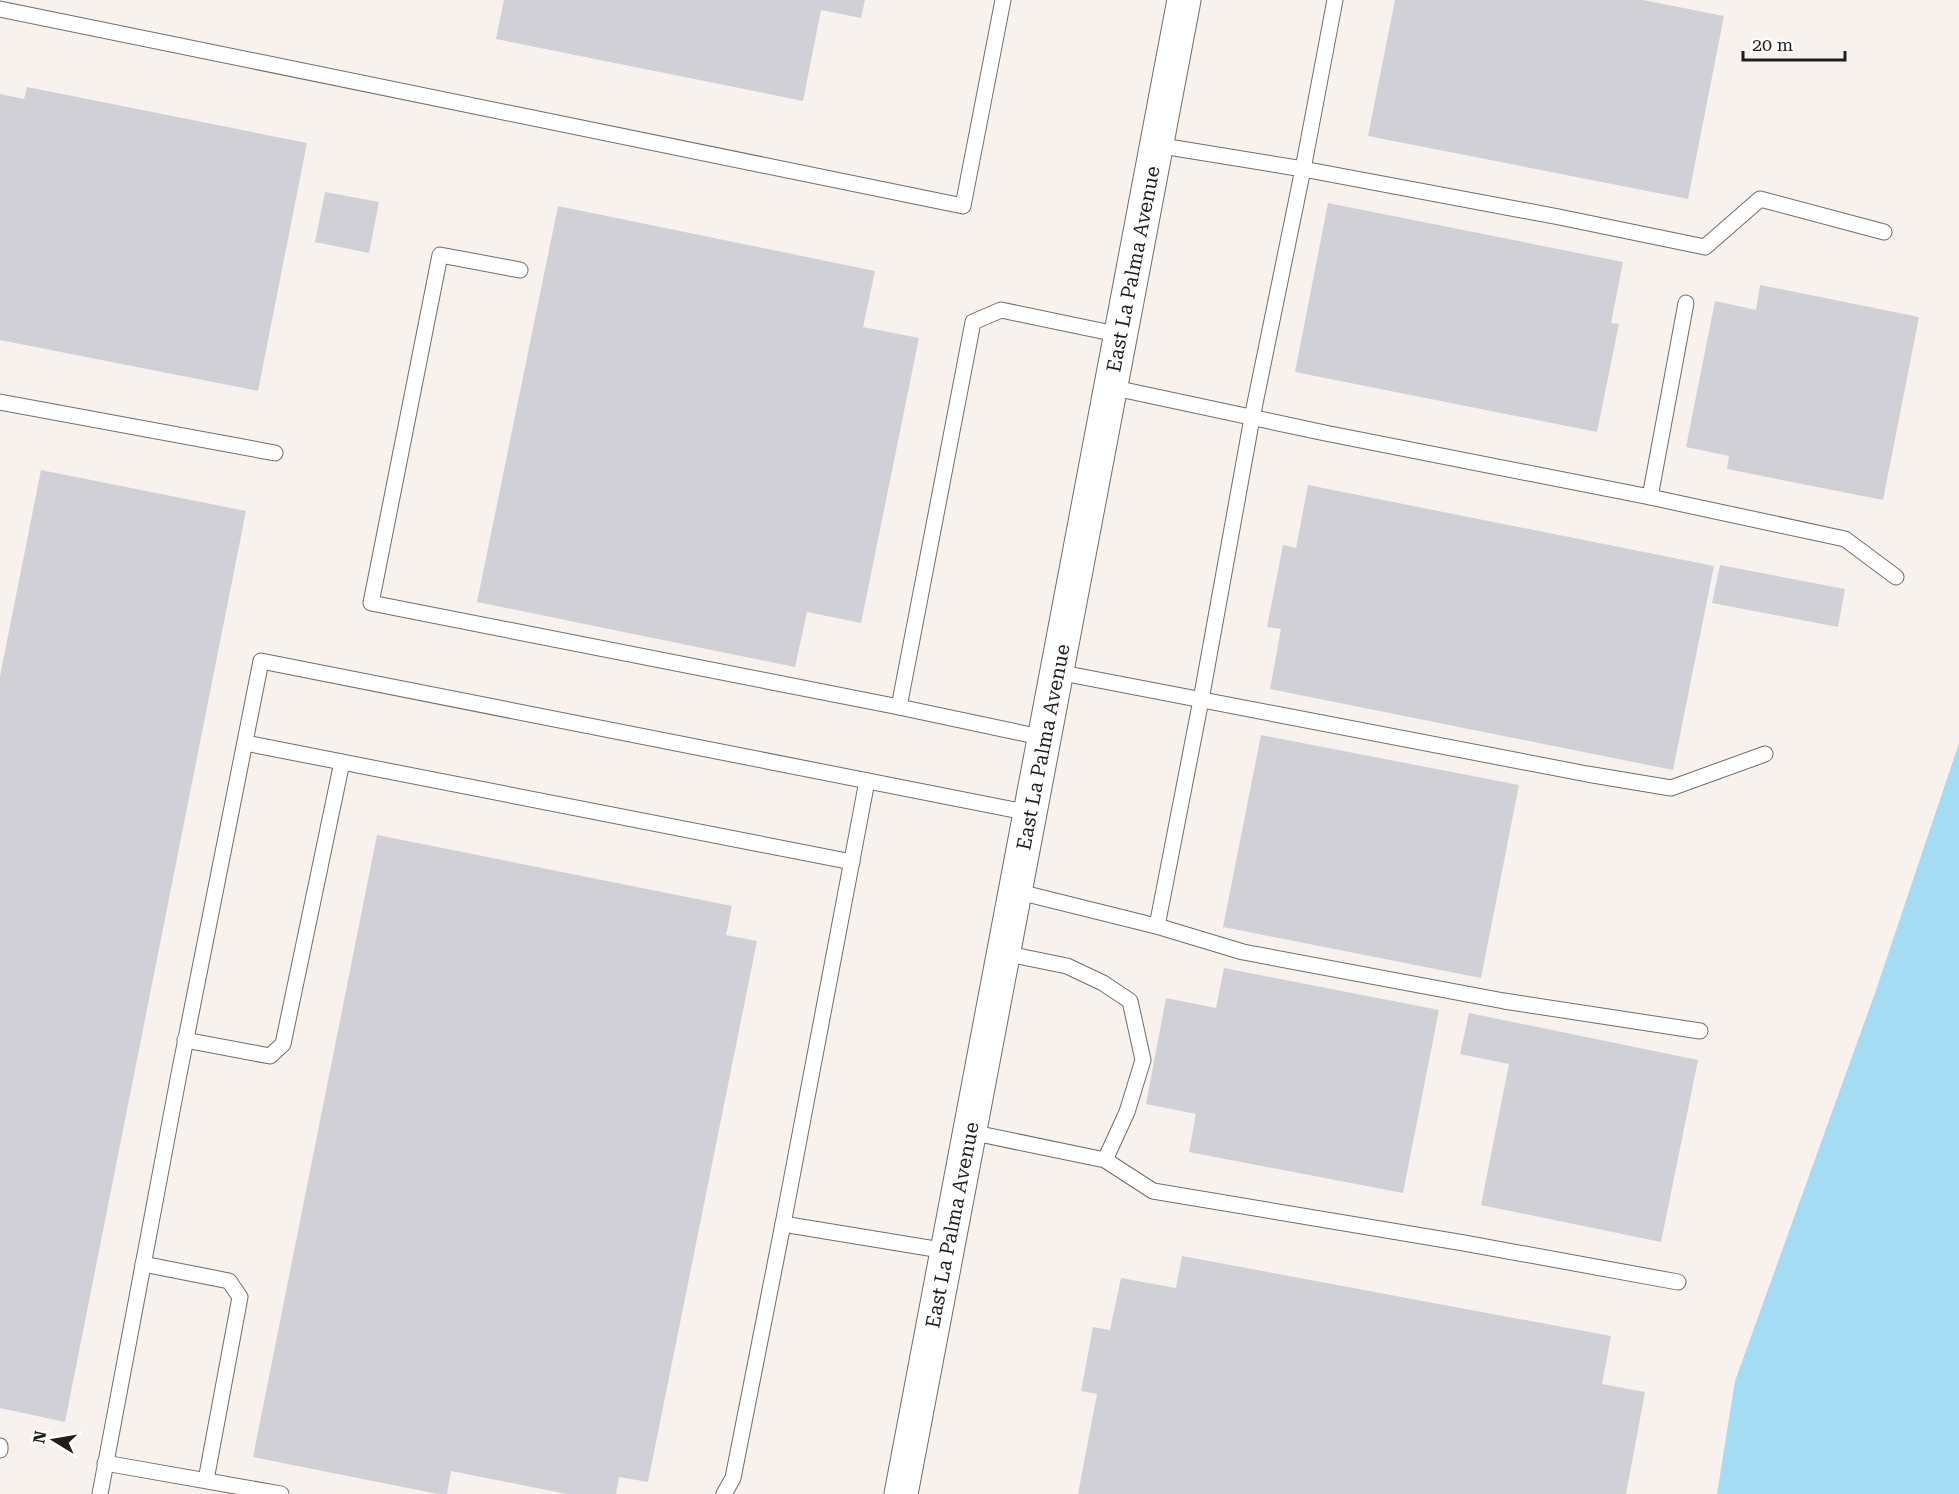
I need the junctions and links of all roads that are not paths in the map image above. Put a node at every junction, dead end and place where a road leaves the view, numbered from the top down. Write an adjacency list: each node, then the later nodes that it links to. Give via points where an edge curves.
1 (1003, 0): 4 (lane, via 963,206)
2 (1184, 0): 5 (main road, East La Palma Avenue)
3 (1335, 0): 6 (lane)
4 (0, 9)
5 (1156, 145): 6 (lane); 10 (main road, East La Palma Avenue)
6 (1303, 169): 7 (lane, via 1705,247 1760,199); 13 (lane)
7 (1884, 232)
8 (520, 270): 19 (lane, via 440,255 371,603)
9 (1686, 303): 15 (lane)
10 (1121, 335): 11 (main road, East La Palma Avenue); 19 (lane, via 1001,310 973,322)
11 (1110, 387): 13 (lane); 17 (main road, East La Palma Avenue)
12 (0, 402): 14 (lane)
13 (1252, 418): 15 (lane); 18 (lane)
14 (275, 453)
15 (1650, 497): 16 (lane, via 1845,539)
16 (1896, 577)
17 (1057, 672): 18 (lane); 20 (main road, East La Palma Avenue)
18 (1201, 700): 22 (lane, via 1671,788); 28 (lane)
19 (899, 707): 20 (lane)
20 (1045, 738): 25 (main road, East La Palma Avenue)
21 (245, 743): 23 (lane); 24 (lane, via 261,660); 31 (lane)
22 (1765, 754)
23 (342, 762): 26 (lane); 31 (lane, via 283,1044 270,1056)
24 (867, 781): 25 (lane); 26 (lane)
25 (1030, 813): 27 (main road, East La Palma Avenue)
26 (852, 862): 34 (lane)
27 (1015, 891): 28 (lane); 29 (main road, East La Palma Avenue)
28 (1157, 926): 30 (lane, via 1254,954 1504,1001)
29 (1003, 953): 32 (main road, East La Palma Avenue); 33 (lane, via 1067,966 1130,1001 1143,1060 1127,1112)
30 (1700, 1031)
31 (185, 1040): 36 (lane)
32 (970, 1132): 33 (lane); 35 (main road, East La Palma Avenue)
33 (1105, 1160): 37 (lane, via 1153,1191)
34 (783, 1224): 35 (lane); 42 (lane, via 733,1478)
35 (947, 1251): 43 (main road, East La Palma Avenue)
36 (143, 1264): 38 (lane); 39 (lane, via 229,1281 240,1297)
37 (1678, 1282)
38 (105, 1463): 39 (lane); 40 (lane)
39 (206, 1480): 41 (lane)
40 (99, 1494)
41 (281, 1494)
42 (724, 1494)
43 (901, 1494)

